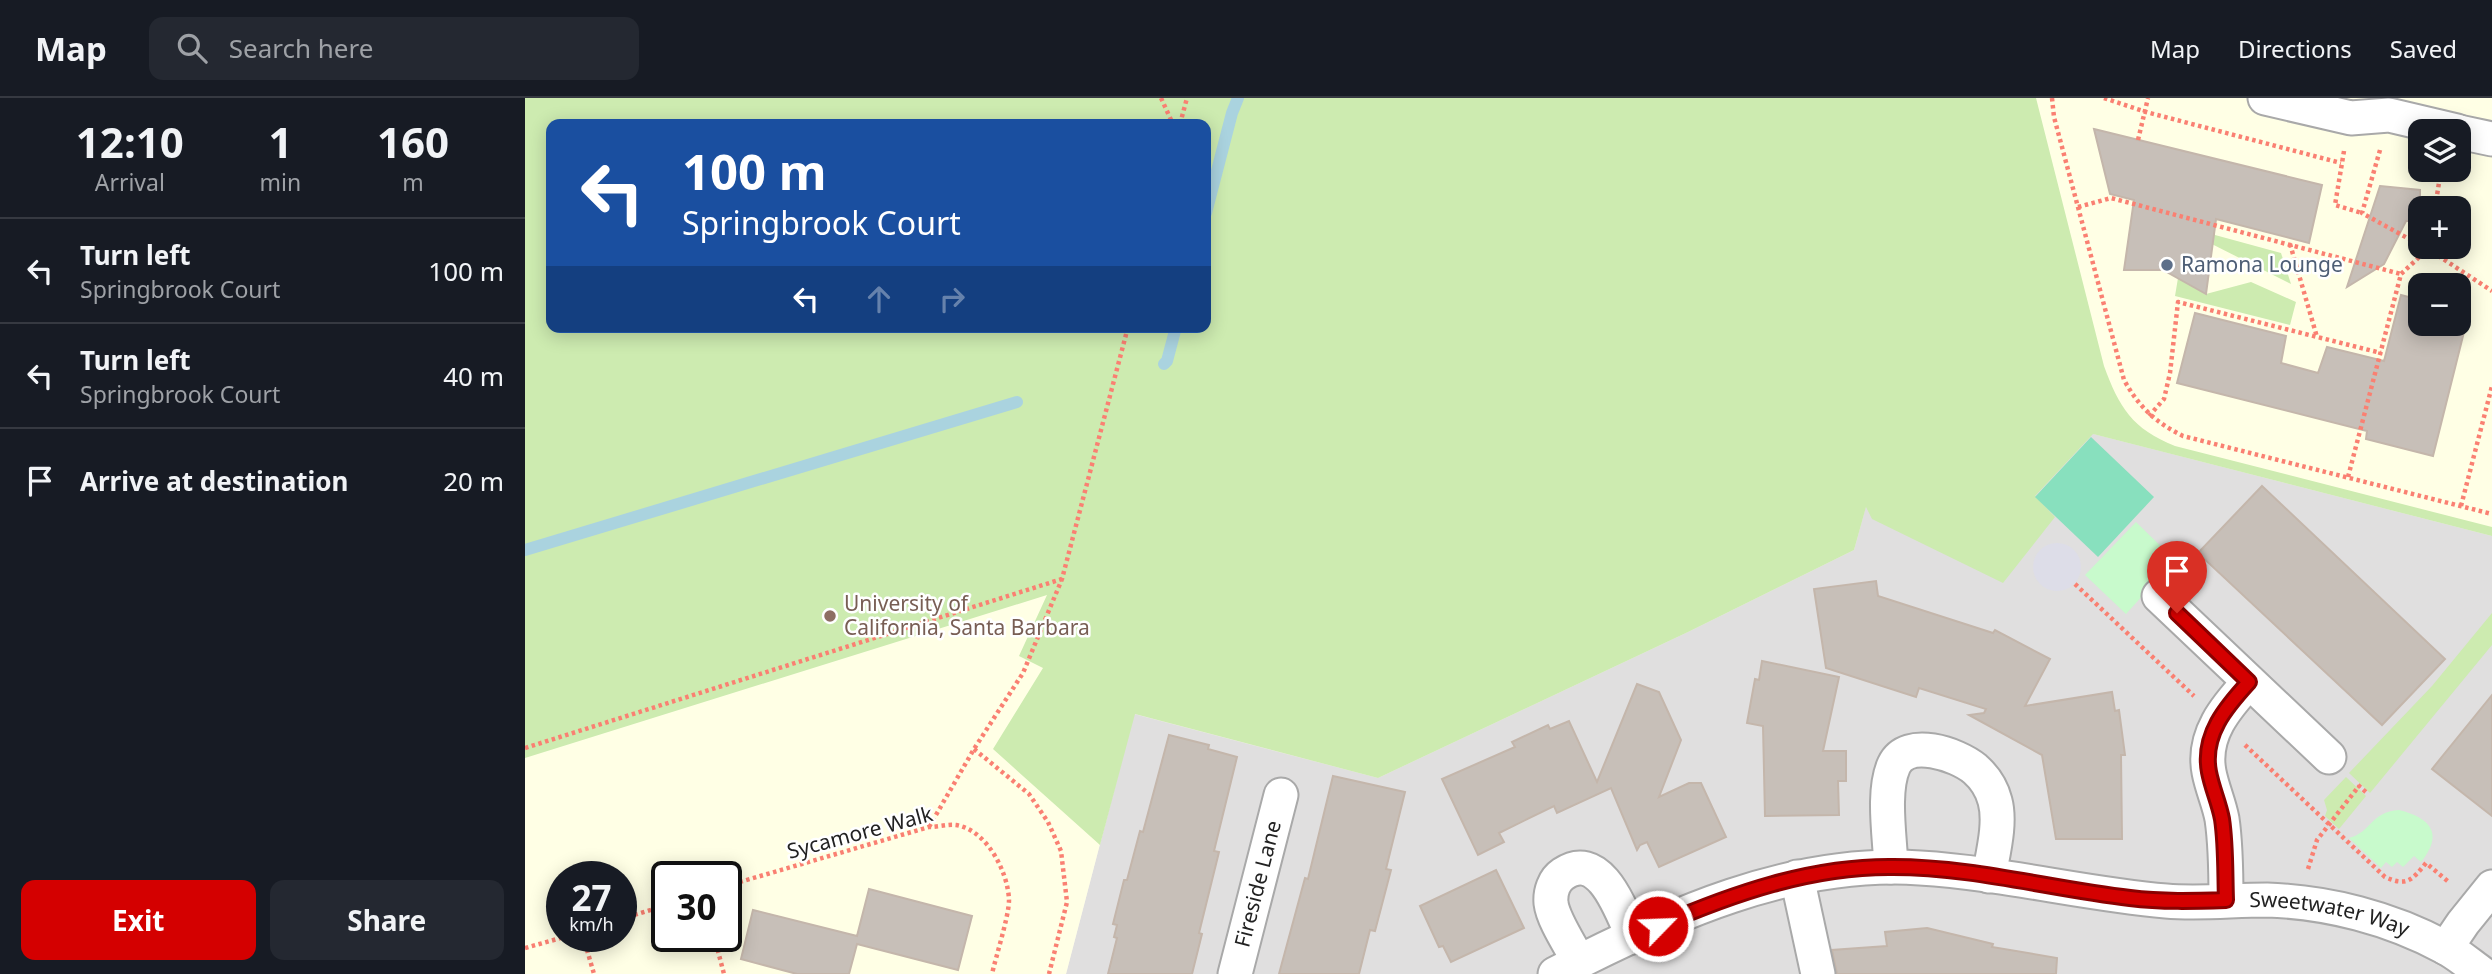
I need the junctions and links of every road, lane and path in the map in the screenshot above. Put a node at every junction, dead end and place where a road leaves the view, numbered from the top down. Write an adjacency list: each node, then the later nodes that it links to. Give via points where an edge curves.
1 (1161, 98): 8 (path)
2 (1187, 98): 9 (path)
3 (2052, 98): 17 (path)
4 (2104, 98): 7 (path)
5 (2148, 98): 7 (path)
6 (2266, 98): 10 (street, via 2351,118 2389,115)
7 (2146, 111): 12 (path); 16 (path)
8 (1171, 119)
9 (1181, 119)
10 (2408, 119)
11 (2471, 134): 13 (street)
12 (2138, 139)
13 (2492, 139)
14 (2346, 144): 16 (path)
15 (2381, 148): 18 (path)
16 (2341, 163): 18 (path, via 2335,205)
17 (2078, 207): 20 (path, via 2111,198); 29 (path, via 2124,380)
18 (2362, 213): 19 (path)
19 (2408, 238)
20 (2290, 244): 23 (path); 26 (path)
21 (2414, 259): 23 (path)
22 (2443, 259): 24 (path)
23 (2400, 274): 27 (path)
24 (2492, 292)
25 (1126, 333): 33 (path)
26 (2317, 338): 27 (path); 29 (path, via 2178,302 2171,373 2164,399)
27 (2381, 354): 30 (path)
28 (2492, 386): 31 (path)
29 (2149, 416): 30 (path, via 2183,436)
30 (2348, 477): 31 (path)
31 (2461, 506): 32 (path)
32 (2492, 514)
33 (1062, 579): 39 (path); 40 (path, via 1023,673)
34 (2075, 584): 37 (path)
35 (2159, 596): 36 (street)
36 (2249, 682): 41 (street); 55 (street, via 2222,713 2209,748 2209,770 2225,837)
37 (2200, 702)
38 (2239, 740): 46 (path)
39 (525, 748)
40 (974, 749): 47 (path); 66 (path, via 1029,794 1061,851 1067,902)
41 (2329, 757)
42 (2353, 781): 43 (path)
43 (2360, 786): 44 (path); 46 (path)
44 (2368, 794)
45 (1281, 795): 67 (street, Fireside Lane)
46 (2329, 824): 49 (path, via 2313,850); 54 (path, via 2385,877 2406,882 2426,863)
47 (929, 827): 52 (path, Sycamore Walk); 65 (path, Sycamore Walk, via 956,825 975,833 993,853 1004,876 1009,902)
48 (1891, 867): 50 (street, Sweetwater Way); 50 (street, via 1889,777 1902,754 1922,750 1965,762 1991,789 1996,828); 51 (street, Sweetwater Way)
49 (2307, 873)
50 (1989, 876): 55 (street, Sweetwater Way, via 2129,898)
51 (1797, 877): 56 (street, Sweetwater Way, via 1707,904); 68 (street)
52 (742, 881)
53 (2492, 887): 59 (street)
54 (2459, 890)
55 (2226, 900): 59 (street, Sweetwater Way, via 2341,909 2409,930)
56 (1633, 937): 62 (street, Sweetwater Way); 62 (street, via 1605,880 1588,870 1571,870 1555,882 1551,902)
57 (546, 942): 58 (path)
58 (525, 948)
59 (2446, 948): 69 (street, Sweetwater Way)
60 (588, 952): 63 (path)
61 (718, 952): 64 (path)
62 (1567, 968)
63 (594, 974)
64 (724, 974)
65 (992, 974)
66 (1049, 974)
67 (1235, 974)
68 (1818, 974)
69 (2483, 974)

